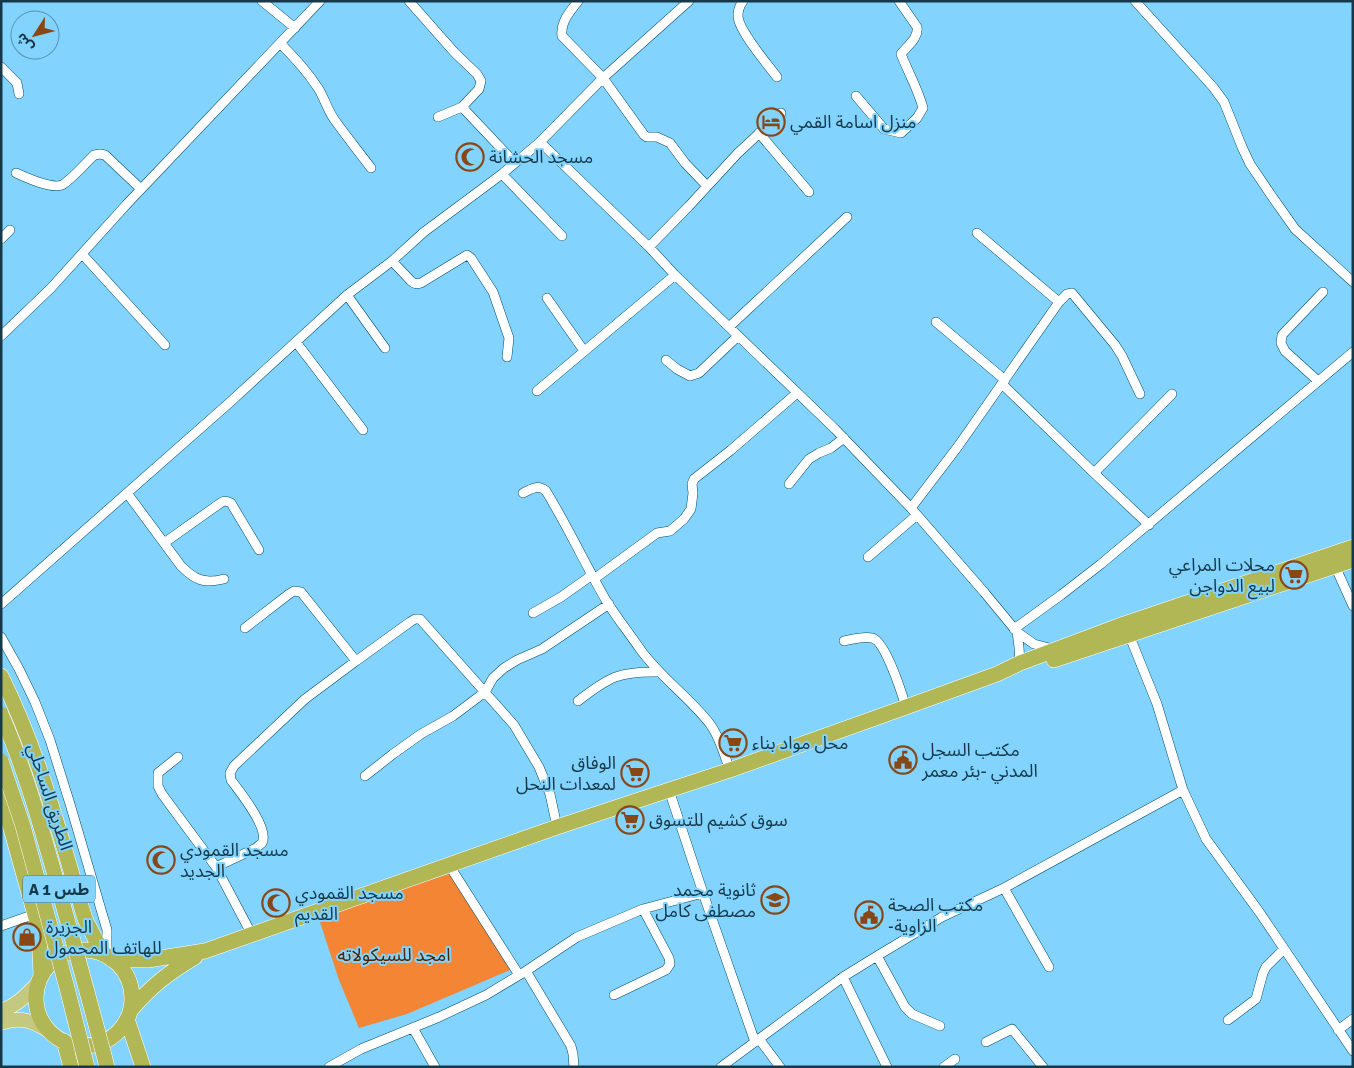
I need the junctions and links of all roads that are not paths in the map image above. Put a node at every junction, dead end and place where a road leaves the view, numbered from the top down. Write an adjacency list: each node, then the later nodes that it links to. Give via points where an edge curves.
1 (262, 1): 9 (street)
2 (320, 1): 9 (street)
3 (410, 1): 16 (street, via 481,82 479,89)
4 (578, 1): 13 (street, via 564,20 561,33)
5 (689, 1): 13 (street)
6 (743, 1): 12 (street, via 739,23)
7 (899, 1): 15 (street, via 917,27 917,36 901,54 923,108 901,133 884,129)
8 (1135, 1): 37 (street, via 1224,102 1250,164 1295,229)
9 (295, 28): 10 (street)
10 (280, 43): 22 (street, via 310,77 334,120); 26 (street)
11 (1, 67): 14 (street, via 16,83)
12 (777, 77)
13 (603, 78): 20 (street); 25 (street, via 644,135 670,143)
14 (19, 94)
15 (856, 96)
16 (462, 107): 18 (street); 21 (street)
17 (781, 113): 19 (street)
18 (438, 117)
19 (759, 133): 25 (street); 27 (street)
20 (540, 142): 21 (street); 33 (street)
21 (515, 163): 24 (street)
22 (371, 168)
23 (16, 173): 26 (street, via 56,186 64,184 94,155 100,154)
24 (502, 174): 31 (street); 35 (street)
25 (707, 186): 33 (street)
26 (141, 189): 34 (street)
27 (809, 192)
28 (847, 217): 43 (street)
29 (10, 230): 32 (street)
30 (977, 233): 41 (street)
31 (562, 236)
32 (1, 239)
33 (649, 247): 36 (street)
34 (82, 254): 44 (street); 47 (street)
35 (392, 260): 39 (street); 51 (street, via 417,284 467,255 493,292 509,338)
36 (675, 275): 43 (street); 49 (street)
37 (1353, 282)
38 (1322, 292): 54 (street, via 1282,335 1285,351)
39 (347, 295): 46 (street); 48 (street)
40 (547, 298): 49 (street)
41 (1059, 302): 53 (street); 57 (street, via 1072,293 1115,345)
42 (936, 322): 53 (street)
43 (729, 327): 45 (street)
44 (1, 336)
45 (738, 336): 52 (street, via 699,373 690,376); 56 (street)
46 (296, 342): 59 (street); 63 (street)
47 (165, 345)
48 (385, 348)
49 (584, 352): 55 (street)
50 (1353, 352): 54 (street)
51 (507, 357)
52 (666, 360)
53 (1004, 382): 61 (street); 65 (street)
54 (1318, 382): 66 (street)
55 (538, 391)
56 (797, 393): 60 (street); 73 (street, via 694,479 691,509 684,520 670,531 657,533)
57 (1140, 394)
58 (1172, 394): 61 (street)
59 (362, 430)
60 (844, 438): 62 (street, via 809,460); 65 (street)
61 (1094, 473): 66 (street)
62 (789, 484)
63 (126, 493): 67 (street); 76 (street)
64 (524, 493): 73 (street, via 538,487 546,491)
65 (914, 512): 70 (street); 82 (street)
66 (1149, 525): 82 (street)
67 (164, 544): 69 (street, via 218,504 227,501); 74 (street, via 191,576 205,581)
68 (1353, 548): 75 (highway)
69 (259, 550)
70 (868, 557)
71 (1353, 560): 72 (highway)
72 (1335, 566): 75 (highway); 78 (street)
73 (593, 577): 77 (street); 79 (street)
74 (224, 579)
75 (1225, 597): 81 (highway)
76 (1, 604)
77 (609, 604): 88 (street); 91 (street, via 542,649 504,668)
78 (1353, 606)
79 (533, 613)
80 (245, 628): 86 (street, via 289,594 298,591)
81 (1127, 629): 85 (highway); 89 (highway, via 1024,670); 100 (street, via 1156,704)
82 (1015, 630): 85 (street, via 1034,644); 87 (street)
83 (1, 637): 114 (street, via 35,702 50,740 107,930)
84 (844, 641): 93 (street, via 873,638 878,641 892,666)
85 (1055, 650): 87 (highway)
86 (356, 661): 91 (street, via 410,622 420,619); 104 (street, via 305,699 234,766 230,773 232,780 258,818 263,838 256,848)
87 (1020, 663): 89 (highway)
88 (660, 672): 92 (street, via 642,671 612,678); 97 (street, via 709,723)
89 (997, 674): 93 (highway)
90 (1, 676): 114 (highway, via 37,759 84,914)
91 (485, 692): 98 (street); 102 (street, via 514,725 539,767 550,794)
92 (578, 701)
93 (906, 707): 97 (highway)
94 (1, 714): 136 (highway, الطريق الساحلي / A 1 طس, bridge, via 40,821)
95 (178, 757): 104 (street, via 158,773 158,786)
96 (1, 761): 135 (highway, الطريق الساحلي / A 1 طس, bridge, via 23,826)
97 (730, 770): 99 (highway)
98 (365, 776)
99 (669, 790): 102 (highway); 106 (street)
100 (1183, 790): 105 (street); 111 (street, via 1206,839)
101 (1, 798): 108 (highway)
102 (557, 827): 103 (highway)
103 (449, 865): 110 (highway); 116 (street)
104 (216, 867): 110 (street)
105 (1004, 888): 113 (street, via 942,917); 115 (street)
106 (703, 893): 107 (street); 130 (street)
107 (643, 910): 116 (street, via 577,937); 119 (street, via 670,964 666,970)
108 (36, 914): 109 (street); 118 (highway)
109 (1, 926)
110 (252, 935): 112 (highway)
111 (1284, 949): 123 (street, via 1266,967 1256,1000); 128 (street)
112 (205, 951): 114 (highway, via 148,960); 121 (highway, via 160,980)
113 (877, 956): 117 (street); 125 (street, via 905,1007 912,1014)
114 (107, 957): 118 (highway, via 91,951 68,953 48,966); 121 (highway, via 123,972 130,988 132,1000)
115 (1049, 967)
116 (523, 973): 126 (street, via 486,995); 140 (street, via 570,1046)
117 (843, 977): 130 (street); 143 (street)
118 (40, 979): 120 (main road, via 18,1003); 127 (highway, via 37,1007)
119 (614, 995)
120 (1, 1010)
121 (128, 1015): 129 (highway, via 111,1038 100,1043 88,1046); 137 (highway)
122 (1353, 1019): 128 (street)
123 (1228, 1020)
124 (1, 1023): 127 (main road, via 27,1020)
125 (940, 1026)
126 (413, 1028): 138 (street, via 361,1049); 139 (street)
127 (48, 1030): 129 (highway)
128 (1338, 1030): 132 (street)
129 (64, 1041): 134 (highway)
130 (757, 1041): 141 (street); 142 (street)
131 (986, 1042): 145 (street, via 1012,1029)
132 (1353, 1051)
133 (955, 1059): 144 (street)
134 (71, 1067)
135 (87, 1067)
136 (107, 1067)
137 (143, 1067)
138 (329, 1067)
139 (435, 1067)
140 (574, 1067)
141 (721, 1067)
142 (780, 1067)
143 (887, 1067)
144 (944, 1067)
145 (1043, 1067)

